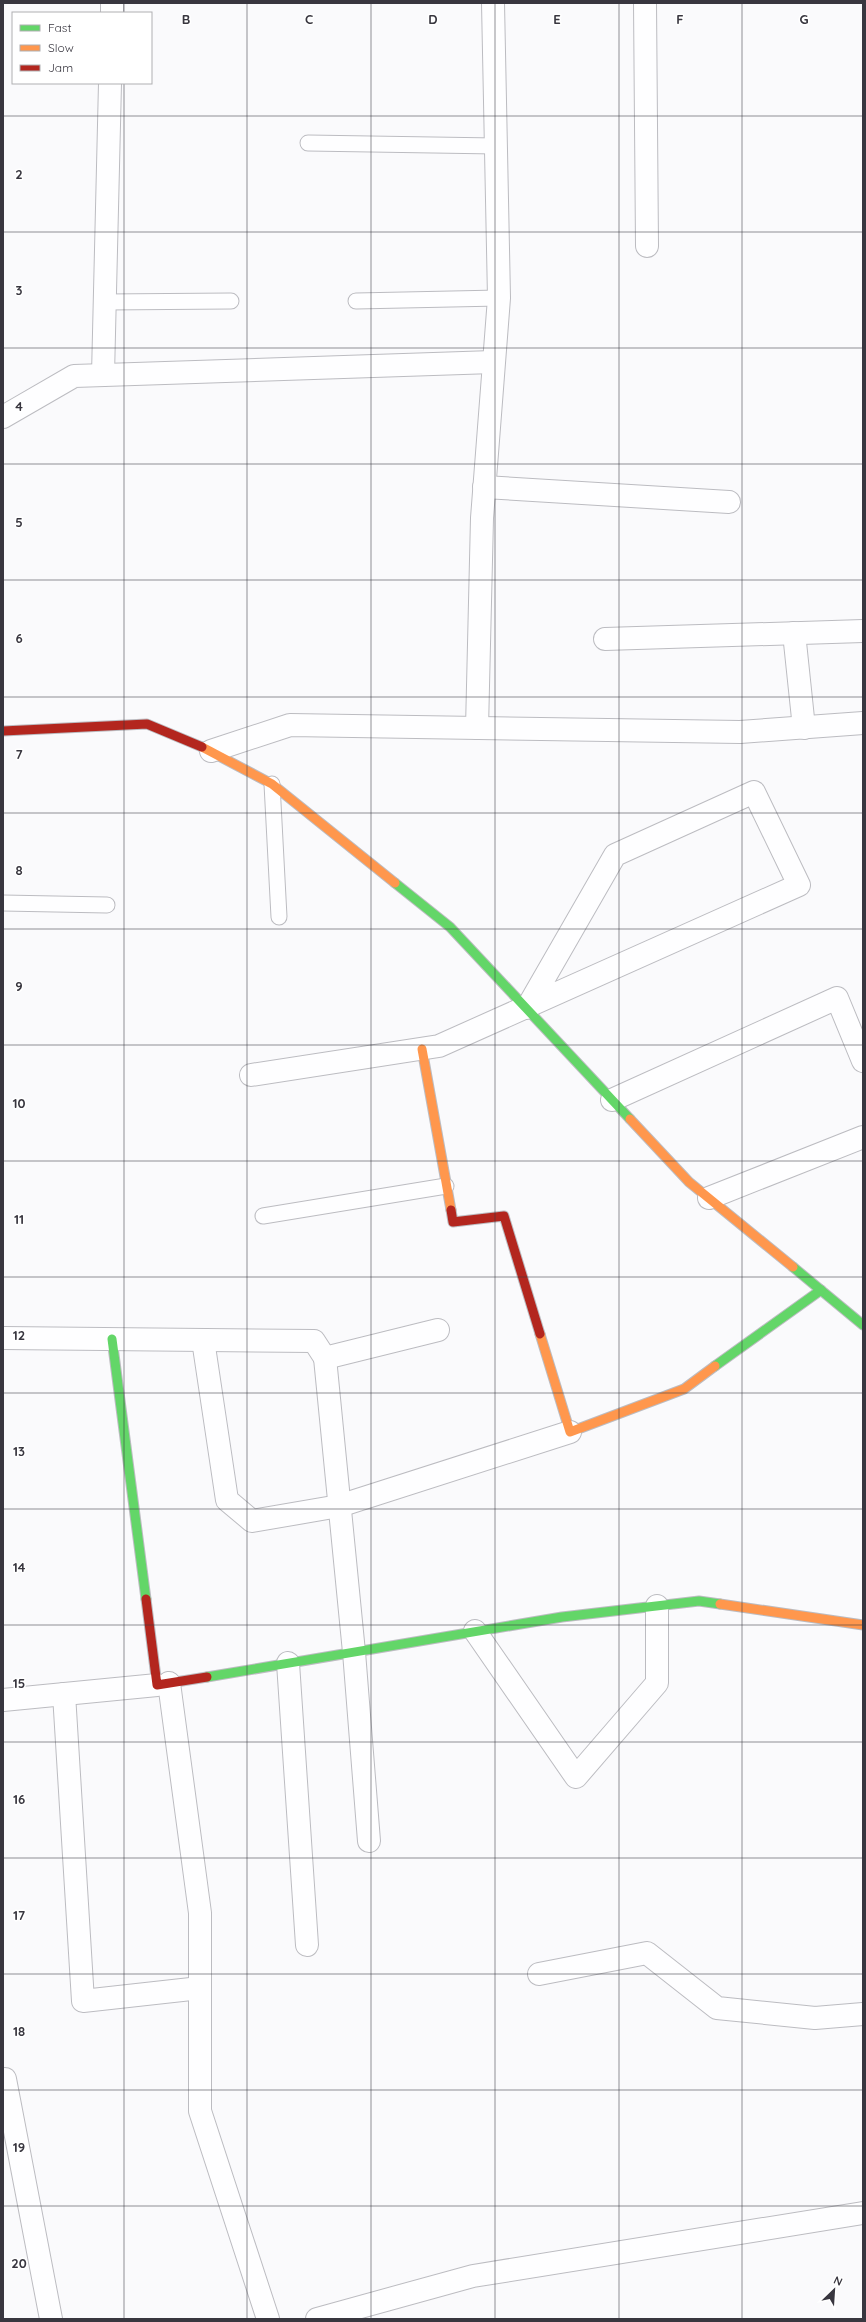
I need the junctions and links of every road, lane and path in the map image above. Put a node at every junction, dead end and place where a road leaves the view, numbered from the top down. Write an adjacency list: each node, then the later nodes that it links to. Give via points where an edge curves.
1 (493, 3): 5 (street)
2 (645, 3): 6 (street)
3 (110, 84): 10 (street)
4 (308, 142): 5 (lane)
5 (496, 146): 7 (street)
6 (647, 246)
7 (498, 298): 9 (lane); 11 (street)
8 (231, 300): 10 (lane)
9 (356, 301)
10 (104, 302): 12 (street)
11 (493, 362): 12 (street); 14 (street)
12 (103, 375): 13 (street, via 74,376)
13 (3, 417)
14 (484, 487): 15 (street); 20 (street)
15 (729, 502)
16 (863, 630): 17 (street)
17 (794, 633): 18 (street); 21 (street)
18 (605, 639)
19 (863, 723): 21 (street)
20 (477, 728): 21 (street, via 740,732); 23 (street, via 290,725)
21 (804, 728)
22 (3, 731): 23 (street, via 147,724)
23 (211, 751): 24 (street)
24 (272, 784): 27 (lane); 28 (street, via 450,927)
25 (3, 903): 26 (lane)
26 (107, 905)
27 (279, 918)
28 (527, 1008): 28 (street, via 615,855 754,792 799,885); 29 (street, via 440,1046); 32 (street)
29 (422, 1048): 31 (street); 34 (street)
30 (863, 1061): 32 (street, via 837,998)
31 (251, 1075)
32 (612, 1100): 35 (street, via 689,1182)
33 (863, 1137): 35 (street)
34 (446, 1186): 36 (lane); 44 (street, via 453,1222 504,1216)
35 (708, 1198): 37 (street)
36 (263, 1216)
37 (821, 1290): 38 (street); 44 (street, via 684,1389)
38 (863, 1325)
39 (438, 1330): 43 (street)
40 (3, 1338): 41 (street)
41 (112, 1339): 42 (street); 51 (street)
42 (203, 1340): 43 (street, via 314,1340); 45 (street, via 227,1500 252,1521)
43 (325, 1358): 45 (street)
44 (570, 1432): 45 (street)
45 (339, 1506): 49 (street)
46 (657, 1606): 47 (street, via 699,1601); 48 (street, via 562,1617); 48 (street, via 657,1683 576,1777)
47 (863, 1626)
48 (475, 1632): 49 (street)
49 (354, 1652): 50 (street); 54 (street)
50 (288, 1663): 51 (street); 55 (street)
51 (163, 1684): 52 (street); 57 (street, via 200,1913)
52 (64, 1694): 53 (street); 57 (street, via 83,2002)
53 (3, 1700)
54 (369, 1841)
55 (307, 1945)
56 (539, 1974): 58 (street, via 647,1953 718,2008 815,2018)
57 (200, 1988): 63 (street, via 200,2111)
58 (863, 2014)
59 (3, 2080): 62 (street, via 5,2079)
60 (863, 2213): 61 (street, via 473,2276)
61 (357, 2314): 64 (street)
62 (51, 2319)
63 (268, 2319)
64 (318, 2319)

